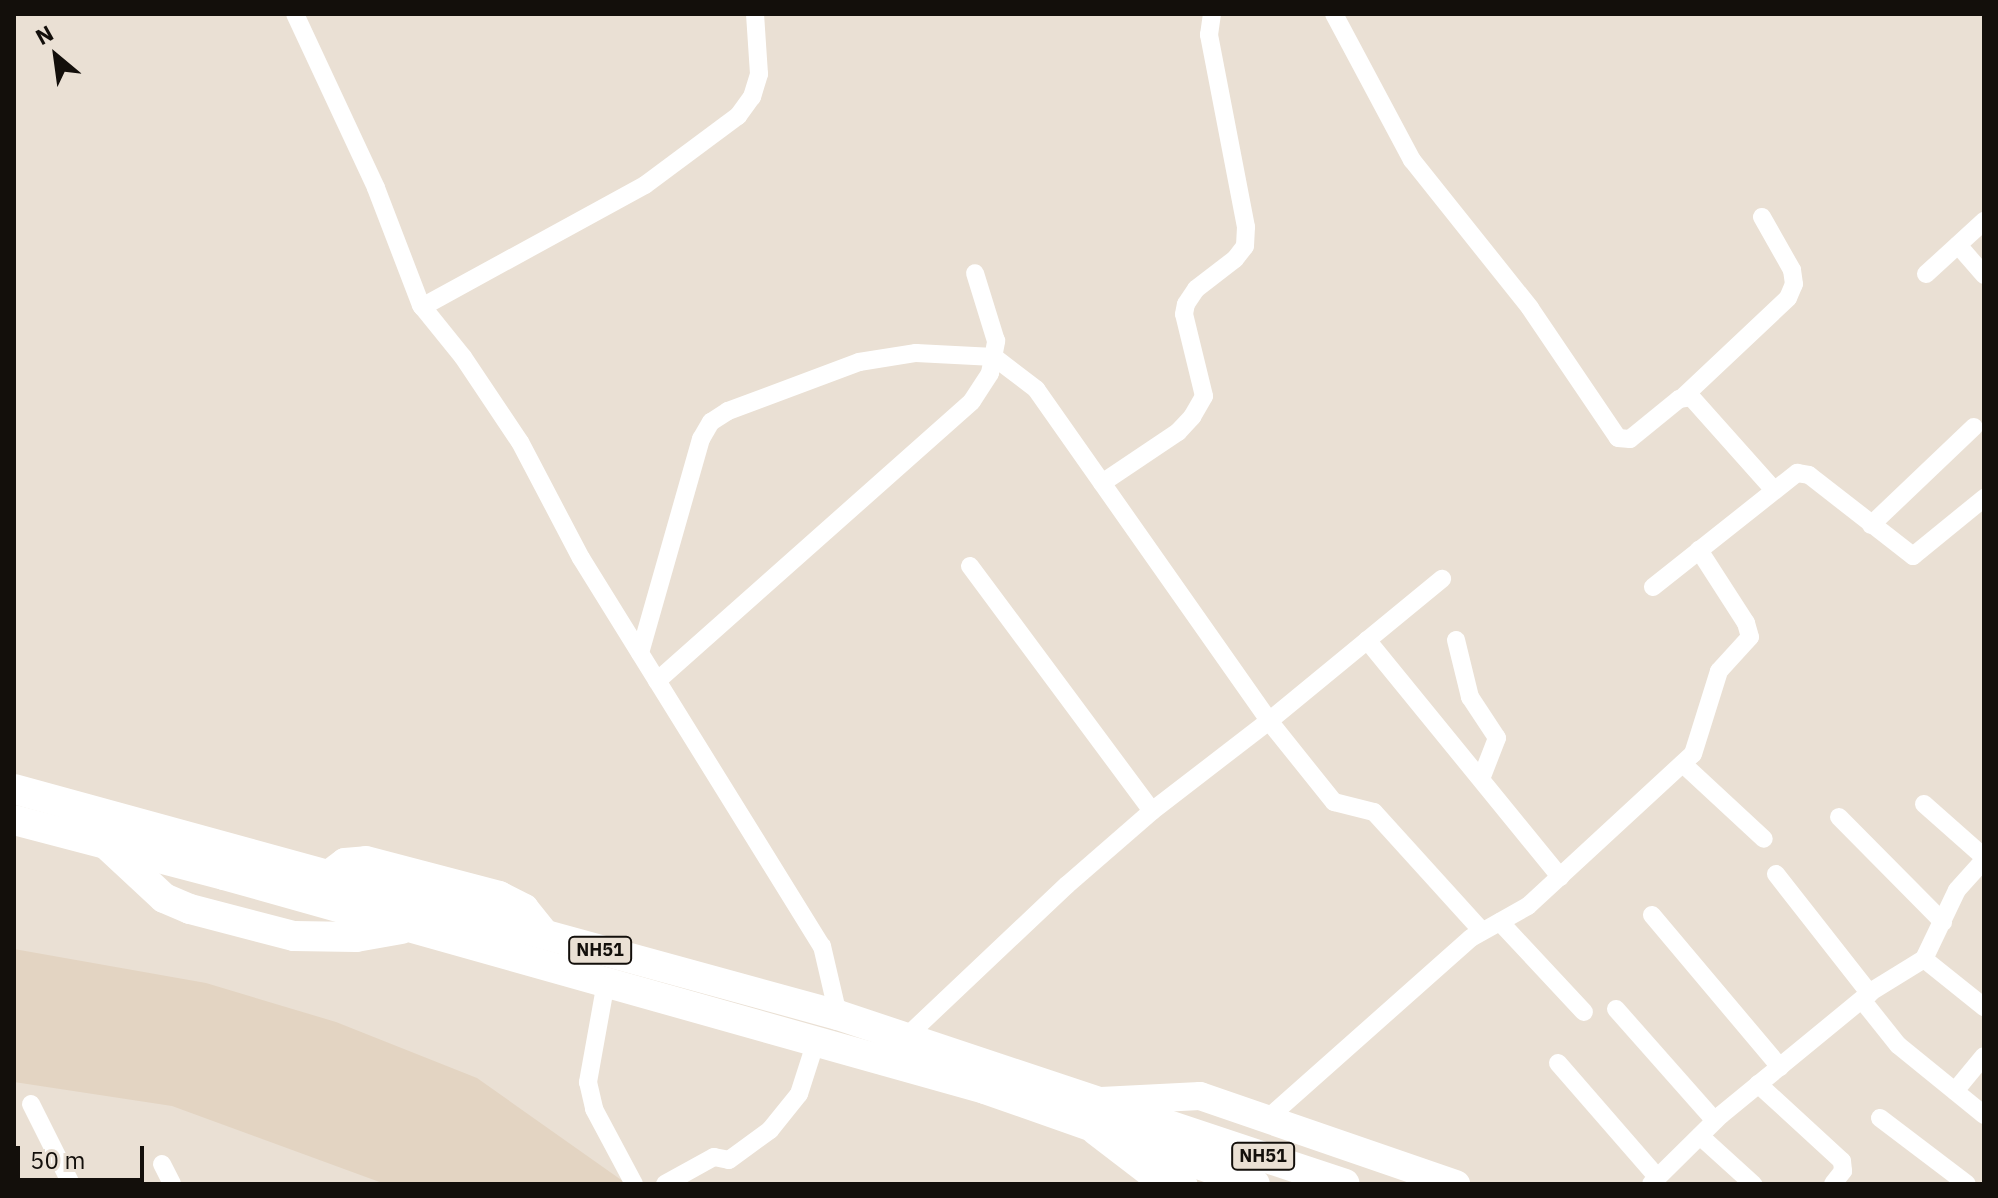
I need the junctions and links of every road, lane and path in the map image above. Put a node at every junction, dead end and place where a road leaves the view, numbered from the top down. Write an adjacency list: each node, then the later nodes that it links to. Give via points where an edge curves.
1 (295, 14): 11 (street, via 376,188)
2 (755, 14): 11 (street, via 759,74 752,97 738,116 645,185)
3 (1212, 14): 15 (street, via 1209,35 1246,227 1245,246 1186,304 1204,396 1192,417)
4 (1334, 14): 13 (street, via 1412,160 1527,304 1618,438 1630,439)
5 (1762, 217): 13 (street, via 1792,270 1788,298)
6 (1984, 221): 7 (street)
7 (1958, 245): 9 (street); 10 (street)
8 (975, 273): 12 (street, via 993,322)
9 (1926, 274)
10 (1984, 275)
11 (422, 307): 25 (street, via 520,442 581,558)
12 (994, 357): 15 (street, via 1031,383); 25 (street, via 916,353 859,362 711,422 701,439); 26 (street, via 982,388 962,413)
13 (1683, 397): 16 (street, via 1694,399)
14 (1974, 427): 18 (street)
15 (1102, 483): 27 (street)
16 (1774, 490): 18 (street, via 1792,474 1806,473); 19 (street)
17 (1984, 498): 18 (street, via 1917,555 1908,555)
18 (1871, 525)
19 (1699, 550): 22 (street); 28 (street, via 1750,637 1721,668 1696,748)
20 (970, 566): 32 (street)
21 (1442, 579): 23 (street)
22 (1653, 587)
23 (1367, 640): 27 (street); 29 (street)
24 (1456, 640): 29 (street, via 1470,697 1497,738)
25 (640, 653): 26 (street)
26 (657, 681): 51 (street, via 822,946)
27 (1269, 721): 32 (street); 44 (street, via 1334,802 1374,812)
28 (1683, 764): 35 (street); 39 (street)
29 (1481, 779): 39 (street)
30 (14, 789): 51 (highway, NH51)
31 (1924, 804): 37 (street)
32 (1152, 811): 52 (street)
33 (1839, 817): 42 (street)
34 (14, 820): 36 (highway, NH51)
35 (1764, 839)
36 (106, 844): 43 (highway, NH51); 43 (highway, via 164,898 190,909 294,936 356,937)
37 (1984, 858): 42 (street, via 1957,890)
38 (1776, 874): 47 (street)
39 (1560, 877): 41 (street, via 1523,911)
40 (1652, 915): 56 (street)
41 (1500, 922): 44 (street); 50 (street)
42 (1943, 922): 45 (street)
43 (411, 927): 46 (highway, NH51)
44 (1481, 930): 63 (street)
45 (1924, 959): 47 (street); 48 (street)
46 (606, 982): 53 (highway, NH51); 71 (street, via 588,1082 594,1109)
47 (1866, 997): 56 (street); 58 (street, via 1898,1045)
48 (1984, 1007)
49 (1616, 1009): 64 (street)
50 (1584, 1012)
51 (838, 1015): 52 (highway, NH51)
52 (904, 1039): 60 (highway, NH51)
53 (816, 1041): 60 (highway, NH51); 72 (street, via 799,1094 770,1130 729,1160 714,1157)
54 (1984, 1056): 58 (street)
55 (1558, 1063): 68 (street)
56 (1780, 1067): 57 (street)
57 (1758, 1084): 64 (street); 78 (street, via 1842,1161 1843,1171)
58 (1955, 1091): 61 (street)
59 (31, 1104): 69 (street)
60 (1092, 1113): 63 (main road, via 1200,1096); 66 (highway, NH51); 73 (main road, via 1150,1173)
61 (1984, 1115)
62 (1880, 1118): 79 (street)
63 (1267, 1119): 76 (main road)
64 (1715, 1121): 65 (street)
65 (1700, 1136): 68 (street); 77 (street)
66 (1175, 1141): 74 (highway, NH51); 75 (highway, NH51)
67 (162, 1164): 70 (street)
68 (1654, 1181)
69 (71, 1184)
70 (172, 1184)
71 (634, 1184)
72 (665, 1184)
73 (1183, 1184)
74 (1255, 1184)
75 (1345, 1184)
76 (1456, 1184)
77 (1753, 1184)
78 (1833, 1184)
79 (1967, 1184)

